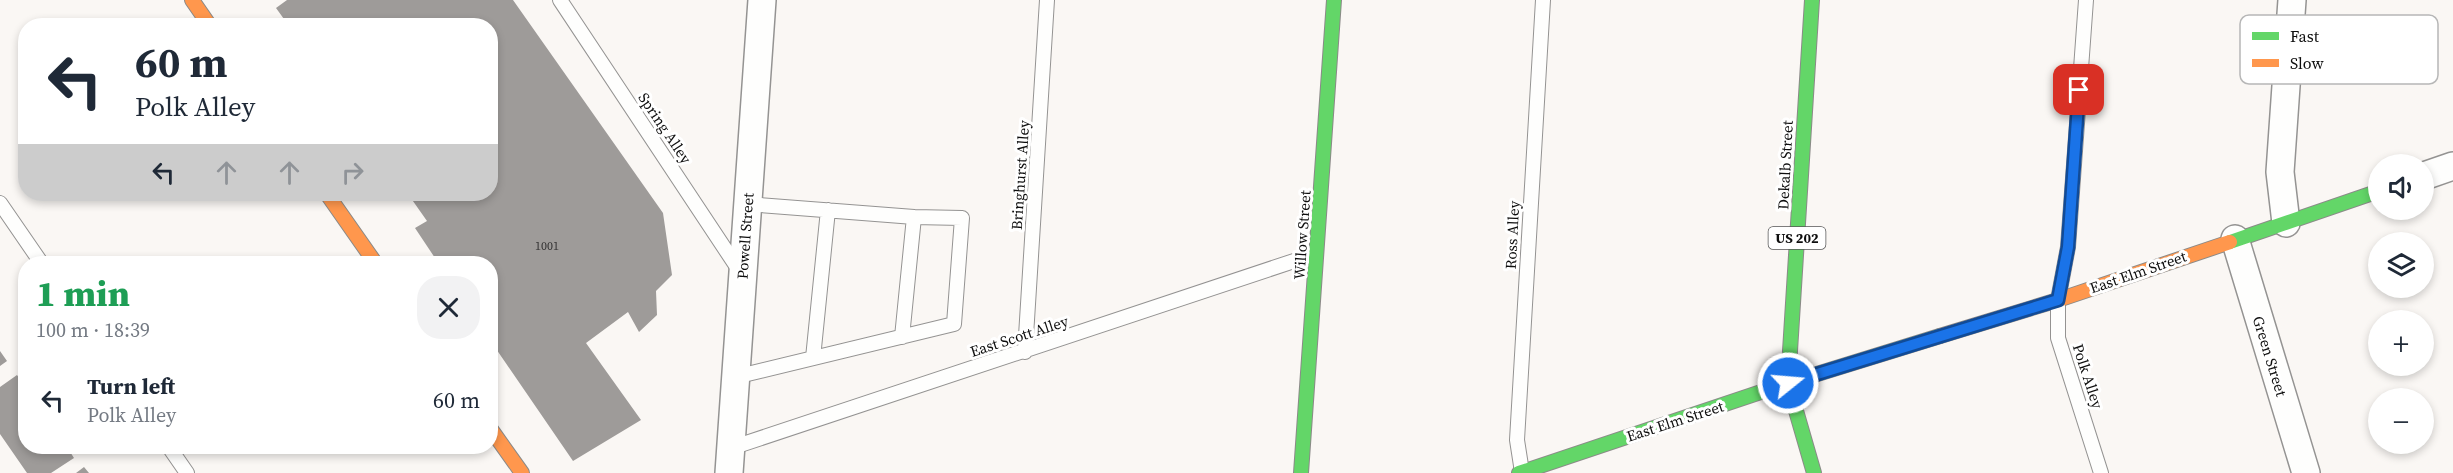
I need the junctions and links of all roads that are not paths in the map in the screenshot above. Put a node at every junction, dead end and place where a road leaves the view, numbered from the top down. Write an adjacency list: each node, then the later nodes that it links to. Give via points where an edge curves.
1 (192, 0): 11 (main road)
2 (560, 0): 26 (lane, Spring Alley)
3 (762, 0): 18 (street, Powell Street)
4 (1047, 0): 29 (lane, Bringhurst Alley)
5 (1334, 0): 23 (main road, Willow Street)
6 (1543, 0): 39 (lane, Ross Alley, via 1517,440)
7 (1812, 0): 32 (main road, Dekalb Street / US 202)
8 (2086, 0): 27 (lane, Polk Alley, via 2068,247)
9 (2292, 0): 10 (street)
10 (2291, 15)
11 (204, 18)
12 (2286, 84): 21 (street, via 2280,172)
13 (2453, 166): 14 (street)
14 (2434, 173)
15 (2368, 195): 21 (main road, East Elm Street)
16 (332, 201): 25 (main road)
17 (0, 203): 24 (lane)
18 (747, 204): 19 (lane); 26 (street, Powell Street)
19 (828, 210): 20 (lane); 30 (lane)
20 (914, 217): 28 (lane); 28 (lane, via 962,218 954,324)
21 (2286, 223): 22 (main road, East Elm Street)
22 (2235, 239): 27 (main road, East Elm Street); 42 (street, Green Street)
23 (1318, 253): 29 (lane, East Scott Alley); 38 (main road, Willow Street)
24 (36, 256)
25 (370, 256)
26 (742, 275): 31 (street, Powell Street)
27 (2058, 300): 32 (main road, East Elm Street); 41 (lane, Polk Alley, via 2058,338)
28 (902, 337): 30 (lane)
29 (1025, 352): 35 (lane, East Scott Alley)
30 (813, 358): 31 (lane)
31 (735, 377): 35 (street, Powell Street)
32 (1788, 383): 39 (main road, East Elm Street); 40 (main road, Dekalb Street / US 202)
33 (498, 439): 37 (main road)
34 (174, 454): 36 (lane)
35 (730, 460)
36 (187, 473)
37 (522, 473)
38 (1301, 473)
39 (1521, 473)
40 (1814, 473)
41 (2102, 473)
42 (2306, 473)

